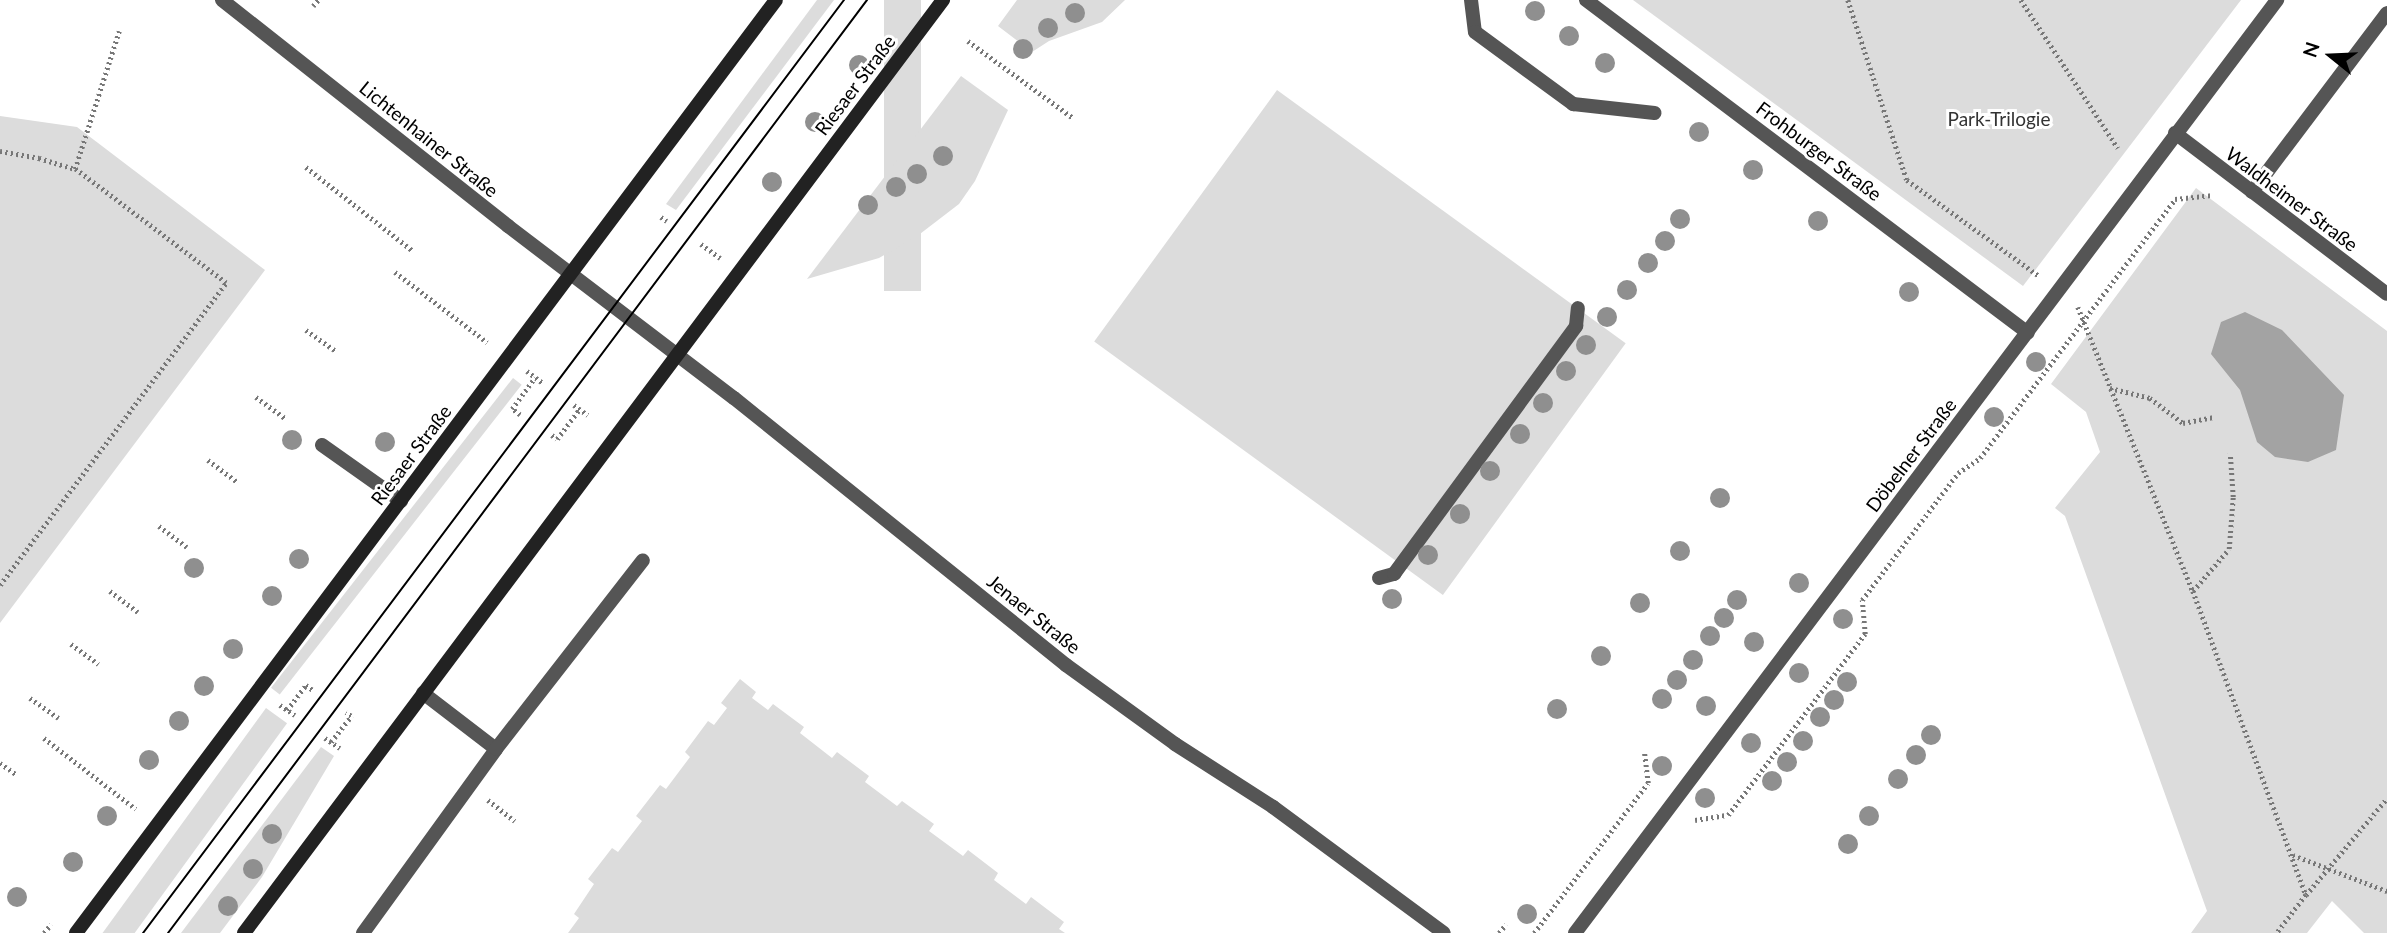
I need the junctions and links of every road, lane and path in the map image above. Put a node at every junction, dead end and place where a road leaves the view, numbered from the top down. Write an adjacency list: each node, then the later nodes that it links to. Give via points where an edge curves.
1 (222, 0): 29 (street, Lichtenhainer Straße)
2 (318, 0): 10 (path)
3 (776, 0): 29 (main road, Riesaer Straße)
4 (943, 0): 39 (main road, Riesaer Straße)
5 (1471, 0): 14 (street, via 1475,32 1573,104)
6 (1586, 0): 36 (street, Frohburger Straße)
7 (1848, 0): 30 (path, via 1907,180)
8 (2021, 0): 17 (path)
9 (2277, 0): 16 (street, Döbelner Straße)
10 (313, 6)
11 (2387, 13): 21 (street)
12 (118, 31): 20 (path)
13 (968, 41): 15 (path)
14 (1655, 113)
15 (1072, 117)
16 (2175, 133): 21 (street, Waldheimer Straße); 30 (street, Döbelner Straße)
17 (2118, 148)
18 (0, 151): 20 (path)
19 (306, 167): 26 (path)
20 (75, 169): 61 (path, via 226,283)
21 (2252, 192): 31 (street, Waldheimer Straße)
22 (2223, 203): 34 (path, via 2212,195 2175,199)
23 (661, 217): 24 (path)
24 (667, 221)
25 (701, 244): 27 (path)
26 (412, 250)
27 (725, 262)
28 (395, 272): 37 (path)
29 (571, 274): 32 (street, Lichtenhainer Straße); 56 (main road, Riesaer Straße)
30 (2058, 290): 34 (path, via 2076,303); 36 (street, Döbelner Straße)
31 (2387, 294)
32 (613, 306): 39 (street, Jenaer Straße)
33 (1578, 308): 60 (street, via 1576,326 1394,574)
34 (2083, 321): 43 (path); 85 (path, via 1980,458 1958,473 1862,600 1865,634 1728,815 1696,818)
35 (306, 330): 38 (path)
36 (2028, 333): 97 (street, Döbelner Straße)
37 (487, 342)
38 (336, 351)
39 (677, 355): 68 (main road, Riesaer Straße); 94 (street, Jenaer Straße, via 1066,665 1273,807)
40 (522, 367): 41 (path)
41 (535, 377): 42 (path); 47 (path, via 512,409)
42 (543, 383)
43 (2110, 388): 49 (path, via 2150,398 2183,423); 63 (path)
44 (256, 397): 50 (path)
45 (574, 405): 46 (path)
46 (580, 409): 48 (path); 51 (path, via 557,439)
47 (520, 415)
48 (588, 415)
49 (2214, 417)
50 (285, 418)
51 (552, 435)
52 (322, 444): 56 (street)
53 (2230, 453): 63 (path, via 2229,549)
54 (208, 460): 55 (path)
55 (237, 482)
56 (401, 501): 91 (main road, Riesaer Straße)
57 (159, 526): 58 (path)
58 (187, 547)
59 (643, 560): 79 (street)
60 (1379, 578)
61 (0, 585)
62 (110, 591): 64 (path)
63 (2193, 591): 86 (path)
64 (138, 612)
65 (71, 644): 66 (path)
66 (99, 664)
67 (313, 690): 71 (path, via 306,685)
68 (424, 693): 79 (street); 92 (main road, Riesaer Straße)
69 (30, 698): 74 (path)
70 (274, 700): 71 (path)
71 (287, 710): 73 (path)
72 (346, 713): 77 (path, via 351,716)
73 (295, 715)
74 (58, 718)
75 (44, 738): 84 (path)
76 (325, 738): 77 (path)
77 (331, 742): 78 (path)
78 (340, 748)
79 (496, 749): 93 (street)
80 (1644, 752): 96 (path, via 1648,783)
81 (0, 763): 82 (path)
82 (17, 775)
83 (2387, 797): 87 (path)
84 (136, 809)
85 (1689, 827)
86 (2292, 855): 87 (path); 89 (path)
87 (2327, 870): 88 (path); 89 (path)
88 (2387, 891)
89 (2306, 895): 98 (path)
90 (1506, 924): 95 (path)
91 (76, 933)
92 (244, 933)
93 (363, 933)
94 (1444, 933)
95 (1499, 933)
96 (1534, 933)
97 (1575, 933)
98 (2277, 933)

